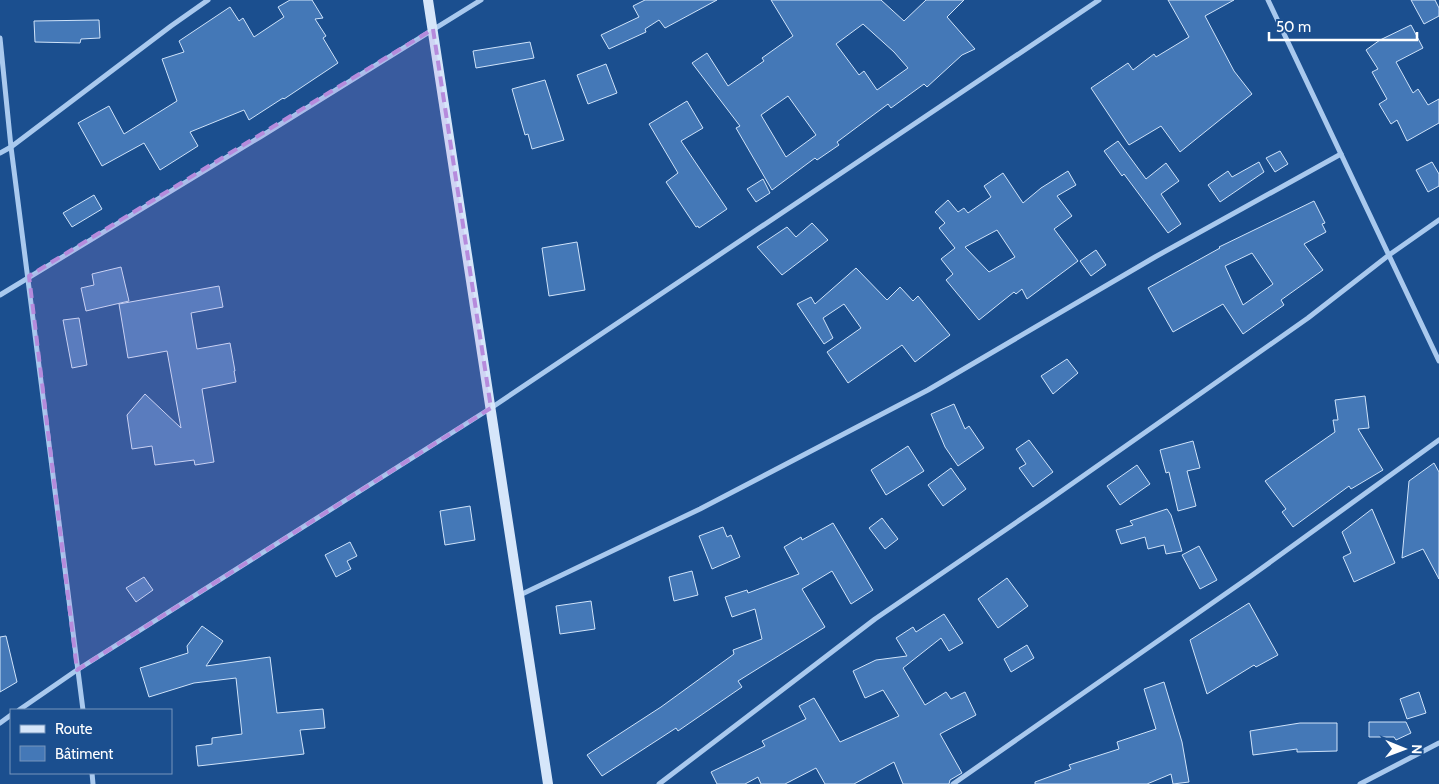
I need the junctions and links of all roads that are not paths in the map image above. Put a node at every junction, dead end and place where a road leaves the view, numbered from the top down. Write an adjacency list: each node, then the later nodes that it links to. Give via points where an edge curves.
1 (208, 0): 8 (street)
2 (428, 0): 6 (street)
3 (481, 0): 6 (street)
4 (1099, 0): 16 (street)
5 (1268, 0): 10 (street)
6 (433, 29): 13 (street); 16 (street)
7 (0, 38): 8 (street)
8 (11, 147): 9 (street); 13 (street)
9 (0, 153)
10 (1341, 154): 12 (street); 18 (street, via 1155,257 928,390 700,509)
11 (1439, 220): 12 (street)
12 (1390, 255): 15 (street); 24 (street, via 1046,502 875,618)
13 (29, 276): 14 (street); 19 (street)
14 (0, 295)
15 (1439, 361)
16 (491, 408): 18 (street); 19 (street)
17 (1439, 440): 25 (street, via 1252,576)
18 (519, 596): 23 (street)
19 (77, 670): 20 (street); 21 (street)
20 (20, 709)
21 (83, 709)
22 (1439, 743): 26 (street)
23 (548, 784)
24 (659, 784)
25 (953, 784)
26 (1360, 784)

